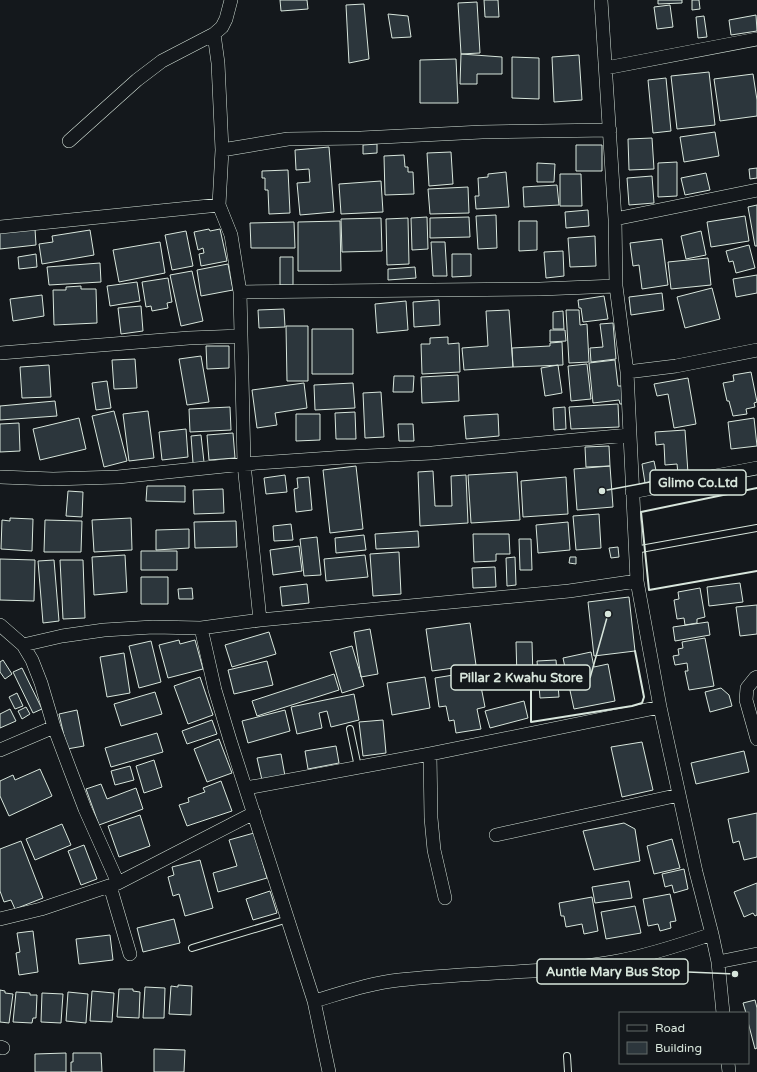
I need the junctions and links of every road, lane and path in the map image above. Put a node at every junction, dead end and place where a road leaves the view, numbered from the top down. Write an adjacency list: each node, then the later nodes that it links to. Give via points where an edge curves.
1 (231, 0): 3 (street, via 222,27)
2 (601, 0): 5 (street)
3 (214, 34): 7 (street, via 162,61); 8 (street)
4 (757, 38): 5 (street)
5 (606, 68): 6 (street)
6 (610, 130): 8 (street, via 288,139); 11 (street)
7 (69, 141)
8 (222, 150): 10 (street)
9 (757, 190): 11 (street)
10 (219, 205): 12 (street); 14 (street, via 231,236)
11 (615, 220): 13 (street)
12 (0, 227)
13 (616, 286): 14 (street); 18 (street)
14 (240, 292): 15 (street)
15 (241, 336): 17 (street); 20 (street)
16 (757, 350): 18 (street, via 676,366)
17 (0, 353)
18 (627, 372): 19 (street)
19 (629, 435): 20 (street, via 432,453); 23 (street)
20 (244, 464): 22 (street, via 118,477); 27 (street)
21 (757, 468): 23 (street)
22 (0, 477)
23 (632, 492): 25 (street)
24 (757, 528): 25 (lane)
25 (635, 550): 26 (street)
26 (637, 581): 27 (street, via 569,591); 32 (street)
27 (260, 620): 29 (street)
28 (0, 625): 30 (street)
29 (201, 628): 30 (street, via 104,630); 39 (street, via 215,690)
30 (23, 645): 33 (street, via 41,683)
31 (757, 678): 35 (street, via 747,688 746,700)
32 (660, 707): 37 (street); 40 (street)
33 (54, 727): 36 (street); 43 (street)
34 (350, 729): 38 (lane)
35 (757, 739)
36 (0, 750)
37 (430, 754): 38 (street); 44 (street, via 433,844)
38 (358, 767): 39 (street)
39 (246, 788): 41 (street)
40 (679, 796): 42 (street); 47 (street)
41 (254, 813): 43 (street); 46 (street)
42 (496, 835)
43 (114, 884): 45 (street, via 41,909); 49 (street)
44 (445, 898)
45 (0, 919)
46 (288, 919): 48 (lane); 52 (street)
47 (712, 934): 51 (street); 52 (street, via 642,956 612,962 398,980)
48 (192, 948)
49 (130, 954)
50 (757, 954): 51 (street)
51 (718, 962): 53 (street)
52 (314, 1001): 55 (street)
53 (723, 1012)
54 (567, 1056): 56 (lane)
55 (329, 1072)
56 (568, 1072)

